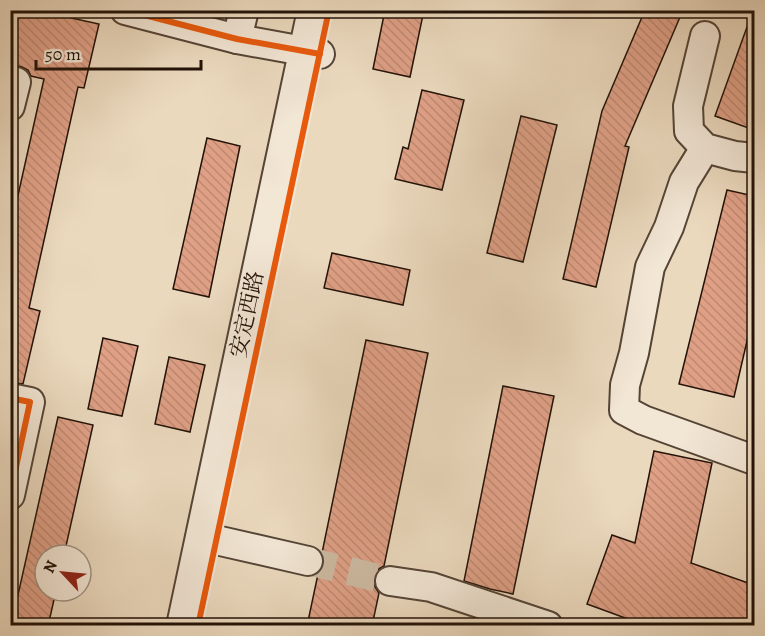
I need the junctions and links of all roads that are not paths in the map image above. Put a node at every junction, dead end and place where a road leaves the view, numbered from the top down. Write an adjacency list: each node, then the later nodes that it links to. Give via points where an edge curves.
1 (125, 10): 6 (street)
2 (244, 10): 6 (street)
3 (312, 10): 7 (street, 安定西路)
4 (329, 10): 7 (street, 安定西路)
5 (705, 36): 10 (street, via 688,106 689,131)
6 (237, 39): 7 (street)
7 (312, 53): 15 (street, 安定西路); 18 (street, 安定西路)
8 (10, 80): 9 (street, via 16,82)
9 (10, 106)
10 (705, 148): 11 (street); 13 (street, via 684,182 650,267 625,385 624,410)
11 (754, 158)
12 (10, 398): 14 (street, via 30,402)
13 (754, 460)
14 (10, 495)
15 (216, 540): 16 (street); 19 (street, 安定西路)
16 (308, 561)
17 (390, 580): 20 (street, via 431,586)
18 (181, 626)
19 (198, 626)
20 (548, 626)

